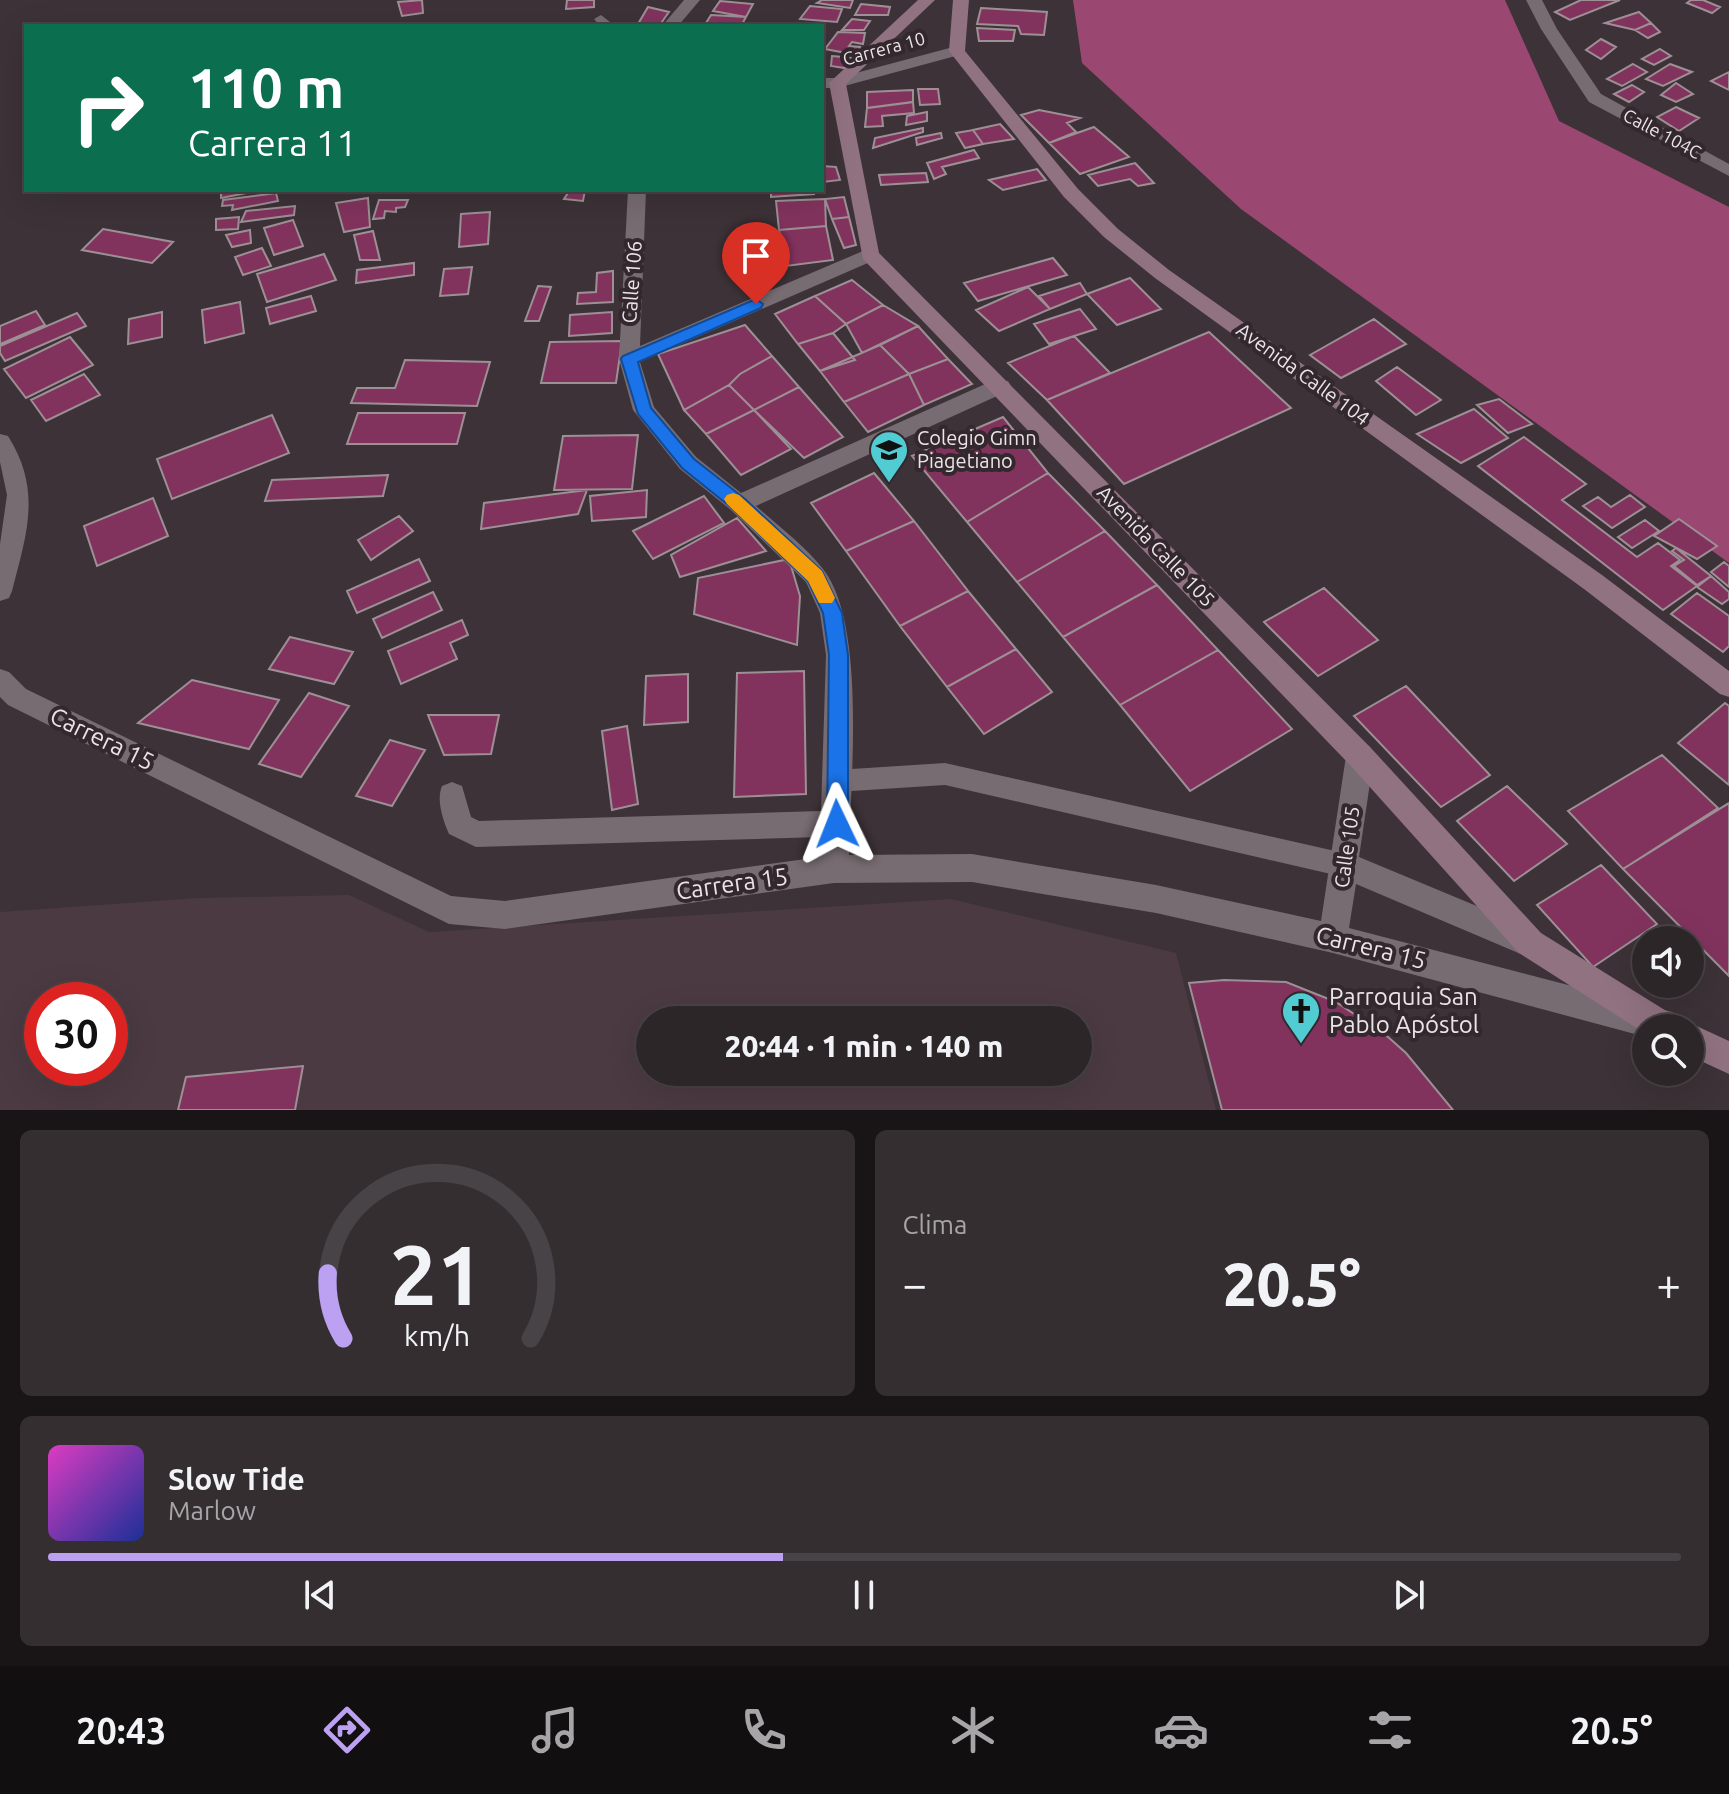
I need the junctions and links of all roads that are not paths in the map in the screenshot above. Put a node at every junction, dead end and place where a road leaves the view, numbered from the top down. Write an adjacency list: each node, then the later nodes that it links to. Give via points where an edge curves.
1 (692, 0): 5 (street)
2 (927, 0): 7 (main road)
3 (961, 0): 6 (main road)
4 (1534, 0): 8 (street, Calle 104C, via 1595,98)
5 (672, 24)
6 (957, 51): 7 (street, Carrera 10); 16 (main road, Avenida Calle 104, via 1071,193 1111,233)
7 (829, 83): 10 (main road)
8 (1729, 171)
9 (637, 192): 11 (street, Calle 106)
10 (870, 255): 11 (street); 12 (main road, Avenida Calle 105)
11 (629, 359): 14 (street, Calle 106, via 644,410 688,463)
12 (1000, 386): 14 (street); 18 (main road, Avenida Calle 105)
13 (0, 442): 15 (street, via 19,482 16,525)
14 (739, 504): 19 (street, Calle 106, via 815,576 832,613 839,655)
15 (0, 591)
16 (1729, 686)
17 (6, 692): 23 (street, Carrera 15, via 449,910 505,915)
18 (1360, 756): 22 (street, Calle 105); 25 (main road, Avenida Calle 105)
19 (836, 781): 21 (street, Calle 106); 22 (lane, via 945,774)
20 (452, 795): 21 (street, via 459,825 476,834)
21 (837, 824): 23 (street, Calle 106)
22 (1344, 865): 24 (street, Calle 105); 25 (street)
23 (834, 869): 24 (street, Carrera 15, via 972,868 1156,899)
24 (1333, 938): 27 (street, Carrera 15)
25 (1530, 943): 26 (main road, Avenida Calle 105)
26 (1644, 1014)
27 (1632, 1018)
28 (1704, 1038): 30 (street)
29 (1704, 1042): 30 (main road)
30 (1727, 1047)

